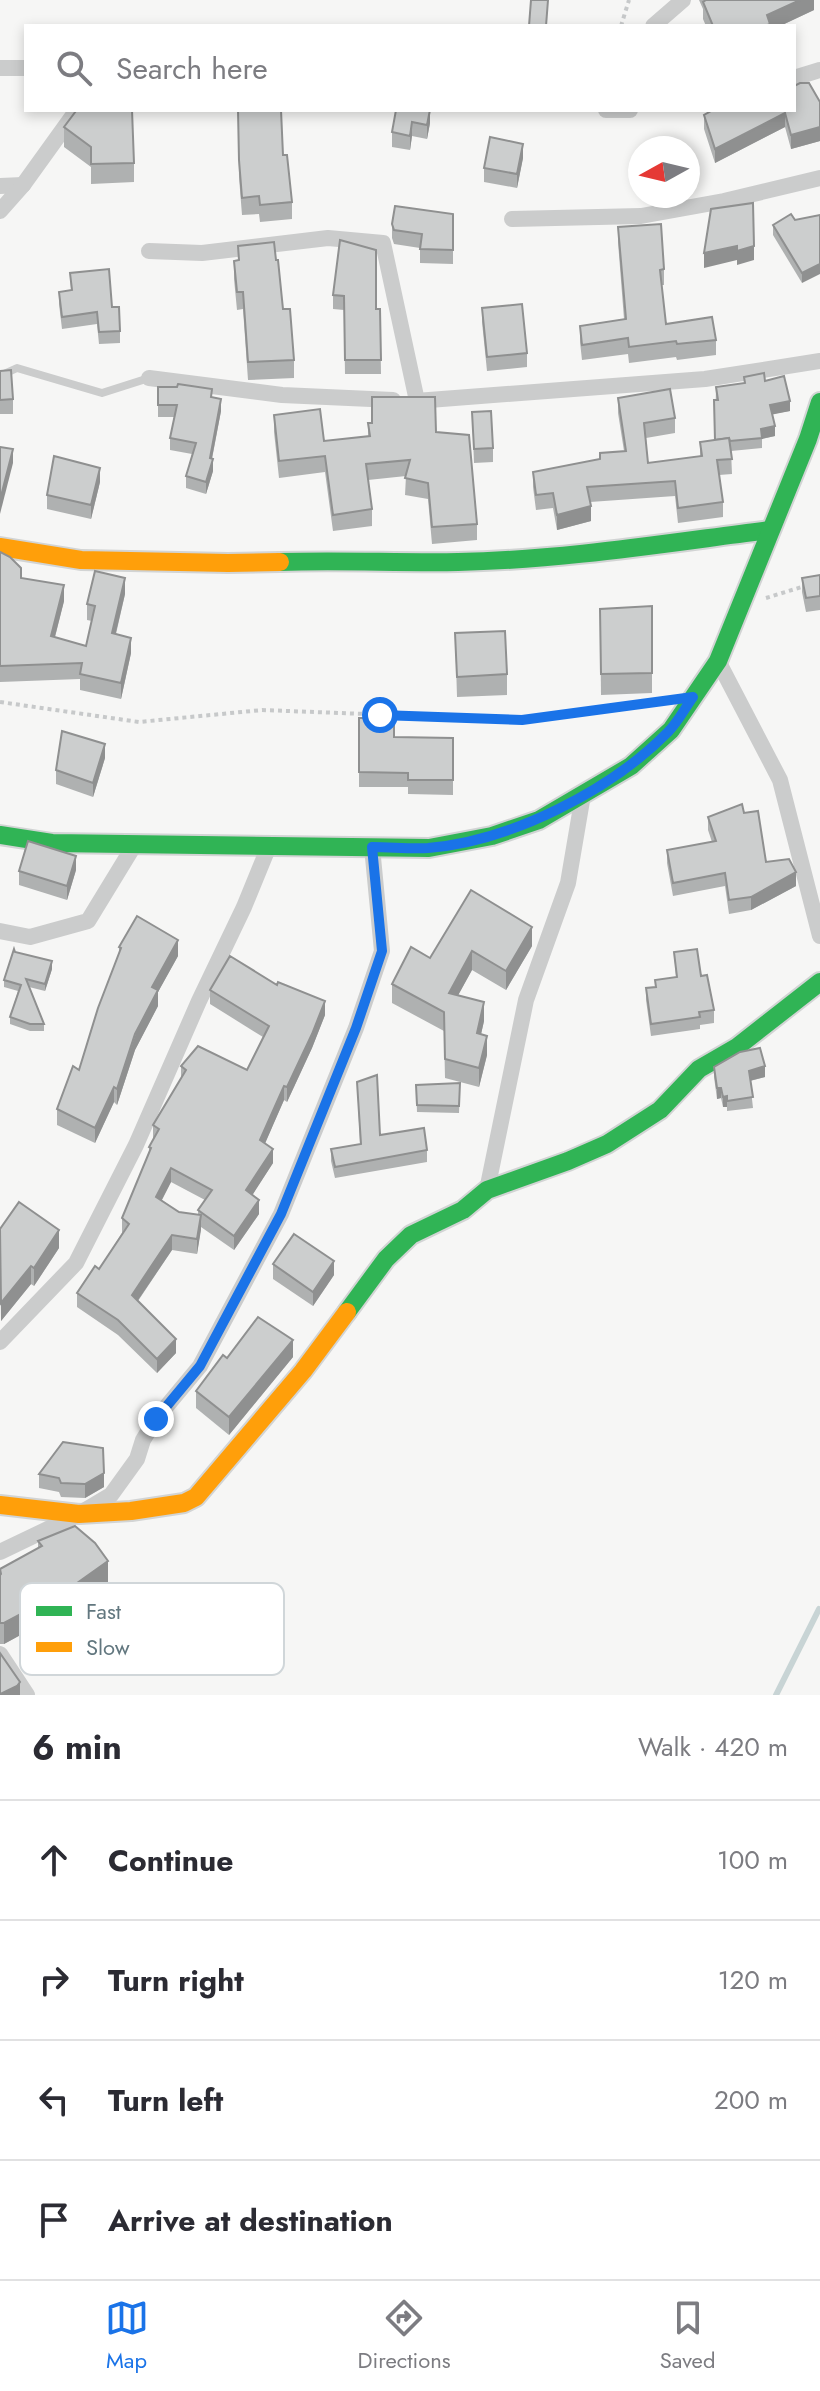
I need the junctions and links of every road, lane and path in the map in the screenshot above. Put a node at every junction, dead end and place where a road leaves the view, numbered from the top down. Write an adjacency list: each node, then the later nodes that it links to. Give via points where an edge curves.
1 (629, 0): 3 (path)
2 (683, 0): 4 (street)
3 (622, 24)
4 (655, 24)
5 (0, 68): 6 (street)
6 (24, 68)
7 (820, 70): 8 (street)
8 (796, 77)
9 (76, 112): 11 (street)
10 (820, 178): 14 (street, via 641,216)
11 (23, 185): 12 (street); 13 (street)
12 (0, 186)
13 (0, 211)
14 (512, 219)
15 (149, 251): 19 (street, via 202,253 328,238 383,243)
16 (820, 361): 19 (street, via 705,379)
17 (0, 376): 18 (lane, via 17,368 102,393)
18 (149, 378): 19 (street, via 282,395)
19 (417, 401)
20 (820, 402): 21 (street)
21 (770, 530): 22 (street, via 598,552 459,562 81,560); 24 (street)
22 (0, 547)
23 (820, 581): 24 (path)
24 (741, 605): 25 (street)
25 (718, 661): 26 (street); 34 (street, via 780,780)
26 (693, 697): 27 (path, via 522,720 262,710 139,722); 28 (street, via 671,730 631,766)
27 (0, 702)
28 (583, 795): 32 (street, via 539,820 492,836 429,848); 36 (street, via 568,883 526,1000)
29 (0, 835): 30 (street, via 52,843)
30 (135, 844): 31 (street); 33 (street, via 88,921 30,937)
31 (269, 846): 32 (street); 37 (street, via 136,1145 76,1263)
32 (372, 847): 39 (street, via 382,951 281,1214 200,1366 156,1419 137,1459 111,1495)
33 (0, 931)
34 (820, 936)
35 (820, 982): 36 (street, via 737,1047 699,1069 660,1110 607,1144)
36 (487, 1190): 39 (street, via 463,1210 411,1235 386,1259 303,1371 196,1497 171,1505)
37 (0, 1342)
38 (0, 1505): 39 (street)
39 (79, 1514): 40 (street)
40 (0, 1552)
41 (0, 1654): 42 (street)
42 (27, 1695)

